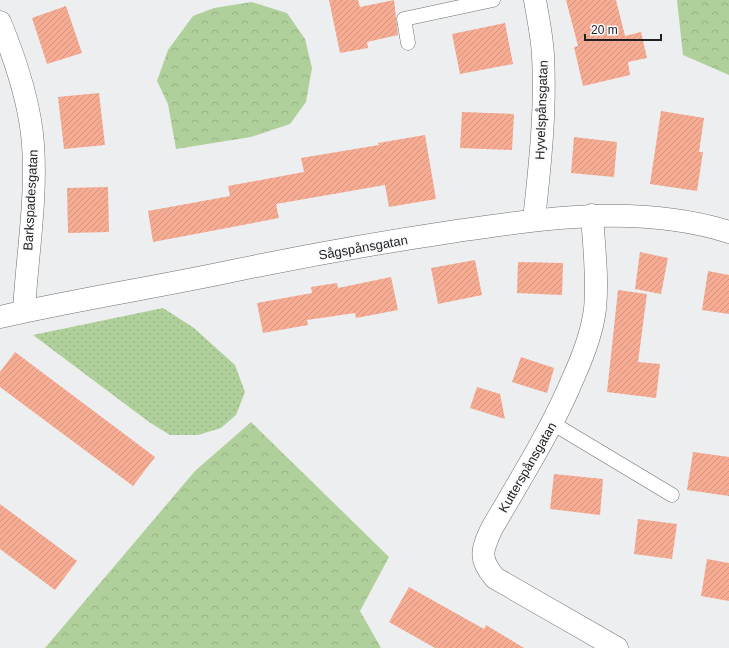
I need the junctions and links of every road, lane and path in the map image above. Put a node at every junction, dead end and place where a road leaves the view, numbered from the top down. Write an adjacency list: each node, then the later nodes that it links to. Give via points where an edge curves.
1 (493, 0): 4 (lane, via 404,19)
2 (535, 0): 6 (street, Hyvelspånsgatan, via 543,54 544,93)
3 (0, 22): 8 (street, Barkspadesgatan, via 22,85 33,144 34,176)
4 (408, 43)
5 (592, 216): 6 (street, Sågspånsgatan); 7 (street, Sågspånsgatan, via 636,215 679,220); 10 (street, Kutterspånsgatan, via 595,310 590,334 568,391)
6 (534, 220): 8 (street, Sågspånsgatan, via 392,241)
7 (729, 232)
8 (24, 311): 9 (street, Sågspånsgatan)
9 (0, 317)
10 (552, 423): 11 (lane); 12 (street, Kutterspånsgatan, via 484,545 483,557 486,568 494,578)
11 (672, 495)
12 (617, 648)

